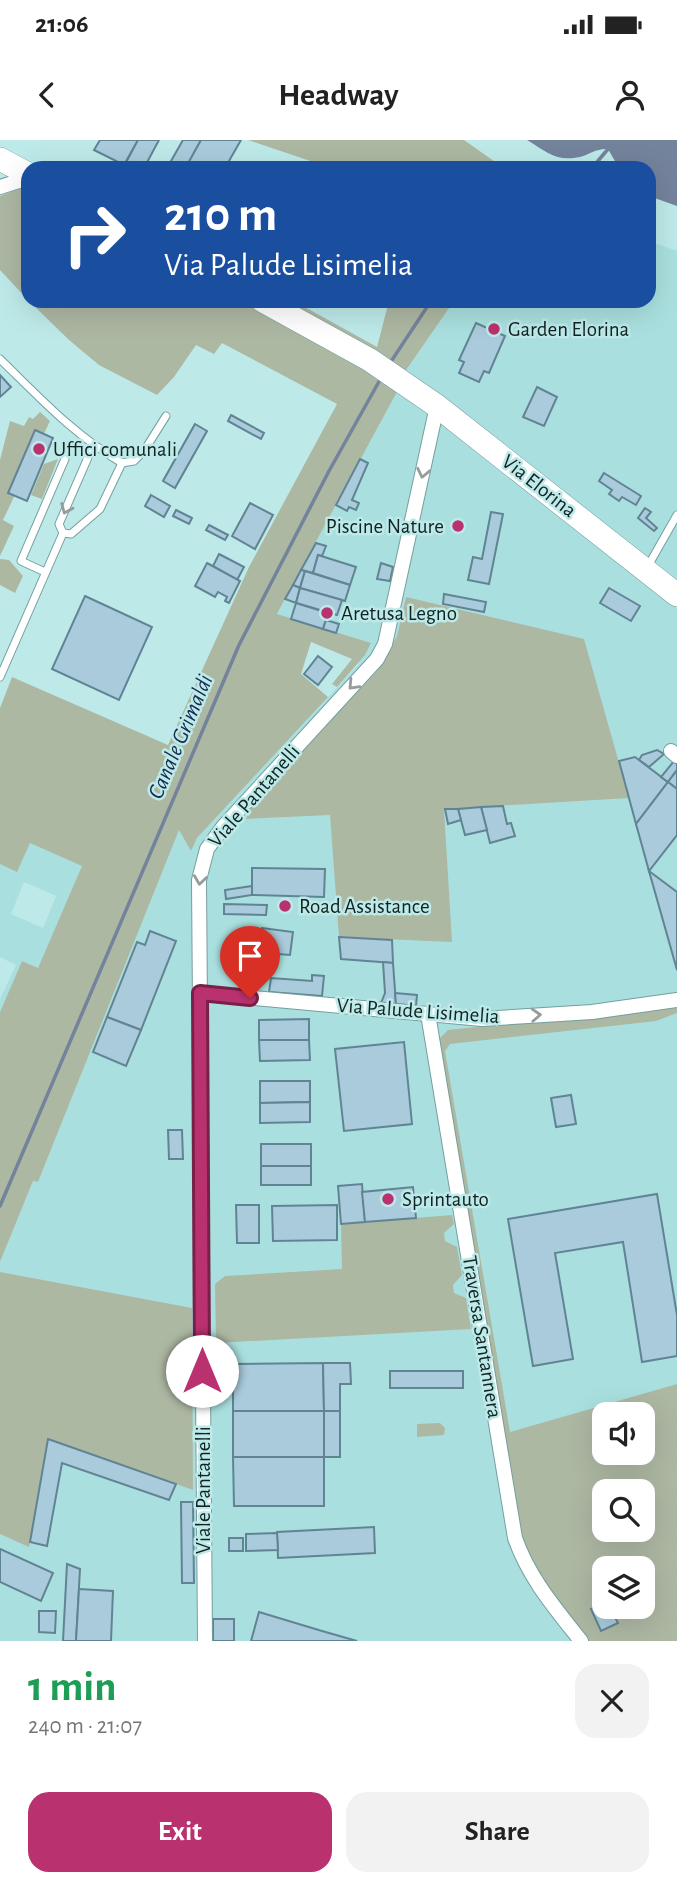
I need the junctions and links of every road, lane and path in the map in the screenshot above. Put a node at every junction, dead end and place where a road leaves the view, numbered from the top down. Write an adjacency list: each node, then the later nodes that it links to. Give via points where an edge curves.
1 (13, 171): 2 (street)
2 (0, 187)
3 (276, 308): 5 (main road, Via Elorina, via 370,360)
4 (0, 359): 7 (lane)
5 (438, 406): 12 (main road, Via Elorina); 16 (street, Viale Pantanelli, one-way to 16, via 386,644 207,849 197,900)
6 (166, 416): 9 (lane, via 144,451 134,461)
7 (93, 446): 9 (lane); 11 (lane, one-way to 11, via 59,524)
8 (65, 459): 13 (lane, via 21,561)
9 (122, 463): 11 (lane, via 100,509 71,534)
10 (677, 516): 12 (lane)
11 (63, 533): 13 (lane)
12 (645, 570): 14 (main road, Via Elorina)
13 (46, 572): 15 (lane)
14 (677, 595)
15 (0, 677)
16 (200, 993): 18 (street, Via Palude Lisimelia); 19 (street, Viale Pantanelli)
17 (677, 1000): 18 (street, Via Palude Lisimelia, one-way to 17, via 482,1019 592,1012)
18 (428, 1014): 20 (street, Traversa Santannera, via 515,1538 542,1593)
19 (205, 1641)
20 (581, 1641)

